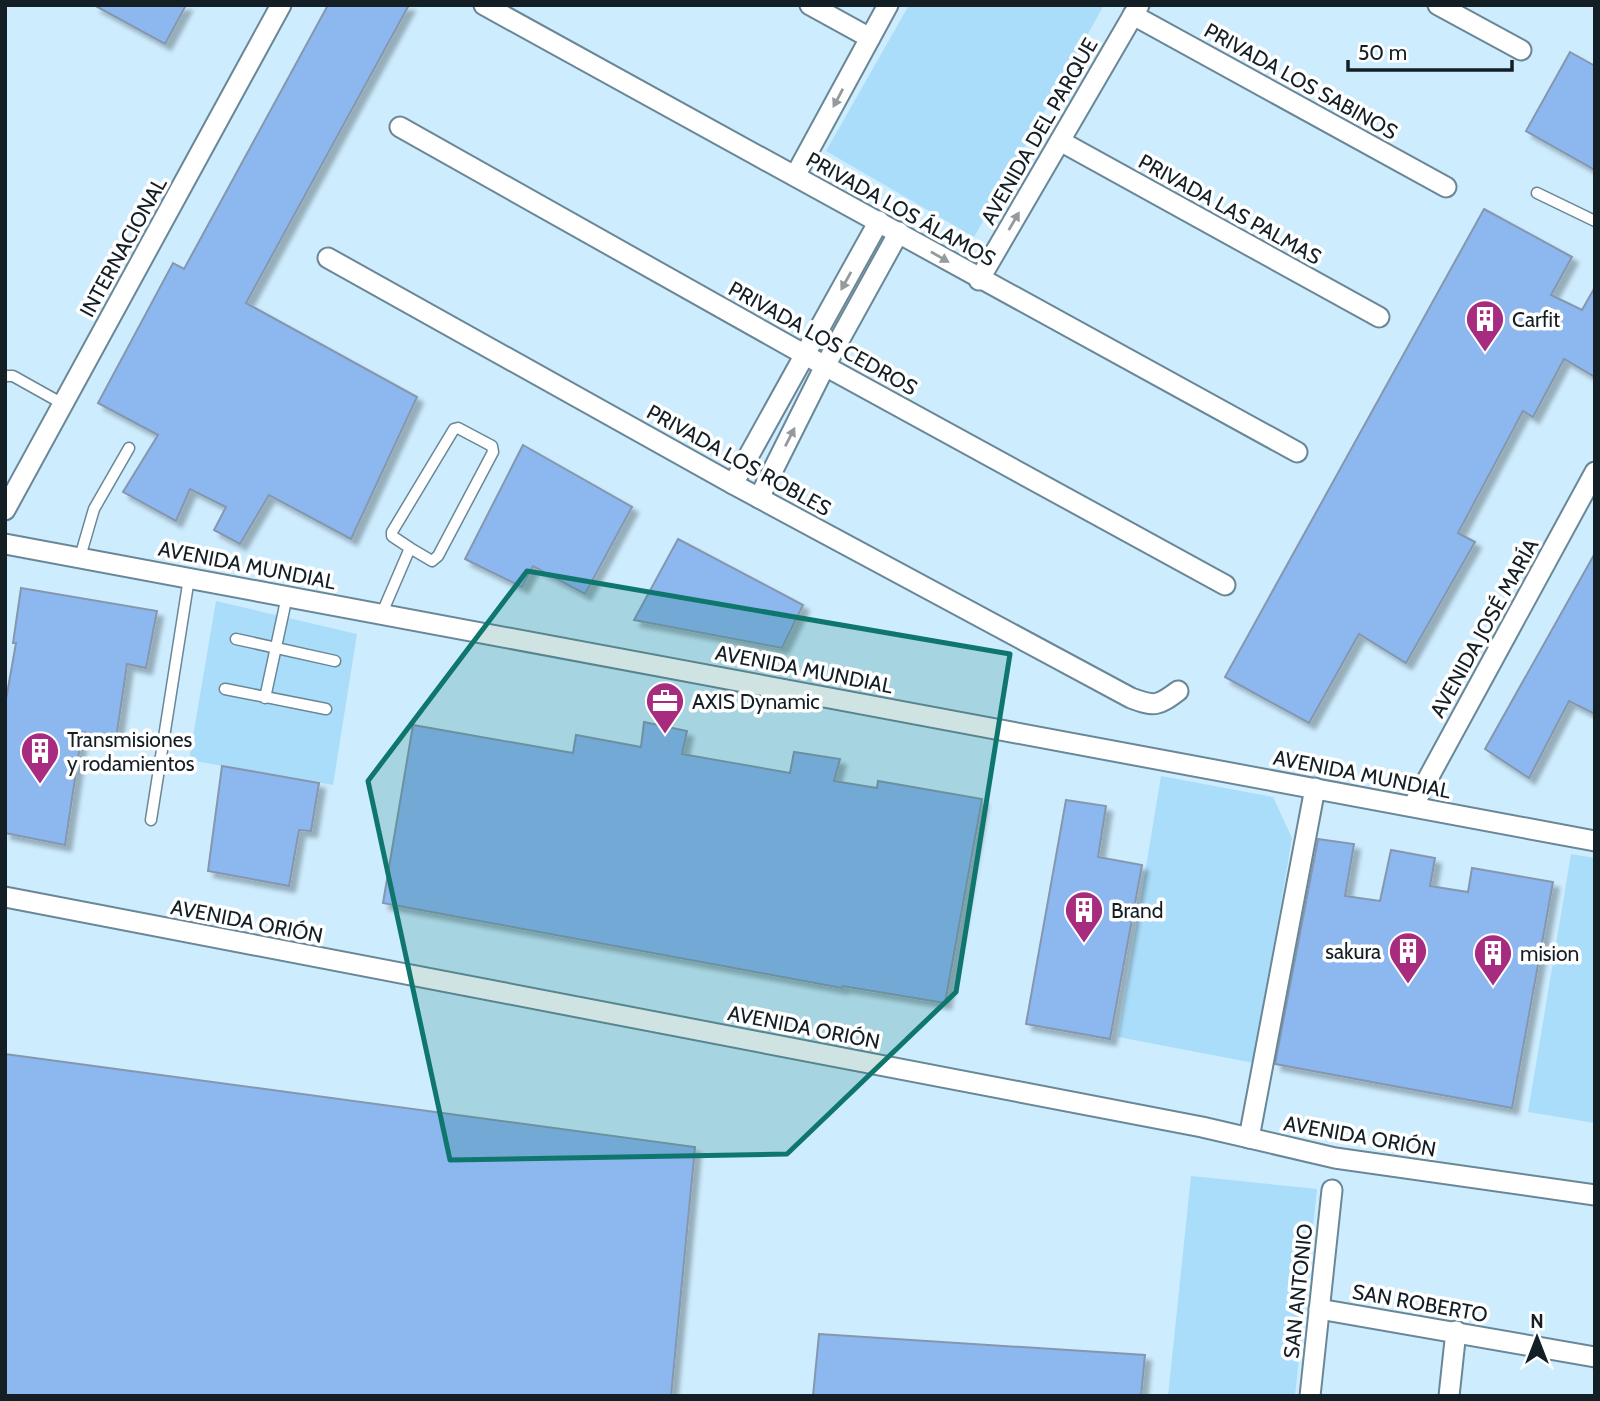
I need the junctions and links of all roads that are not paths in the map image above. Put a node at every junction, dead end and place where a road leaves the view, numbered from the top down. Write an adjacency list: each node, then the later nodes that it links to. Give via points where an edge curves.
1 (281, 5): 23 (street, INTERNACIONAL)
2 (484, 5): 11 (street, PRIVADA LOS ÁLAMOS)
3 (810, 5): 7 (street)
4 (888, 5): 7 (street)
5 (1438, 5): 8 (street)
6 (1136, 10): 10 (street, AVENIDA DEL PARQUE); 12 (street, PRIVADA LOS SABINOS)
7 (870, 38): 11 (street, one-way to 11)
8 (1521, 50)
9 (400, 127): 20 (street, PRIVADA LOS CEDROS)
10 (1060, 141): 18 (street, AVENIDA DEL PARQUE, one-way to 10); 19 (street, PRIVADA LAS PALMAS)
11 (795, 176): 14 (street, PRIVADA LOS ÁLAMOS)
12 (1446, 187)
13 (1537, 193): 15 (lane)
14 (878, 221): 16 (street, PRIVADA LOS ÁLAMOS); 20 (street, one-way to 20)
15 (1595, 221)
16 (899, 232): 18 (street, PRIVADA LOS ÁLAMOS, one-way to 18); 21 (street)
17 (327, 258): 27 (street, PRIVADA LOS ROBLES)
18 (979, 280): 25 (street, PRIVADA LOS ÁLAMOS)
19 (1379, 317)
20 (806, 355): 21 (street, PRIVADA LOS CEDROS); 27 (street)
21 (825, 366): 28 (street, one-way to 21); 34 (street, PRIVADA LOS CEDROS)
22 (5, 376): 23 (lane)
23 (63, 404): 29 (street, INTERNACIONAL)
24 (129, 448): 32 (lane, via 94,509)
25 (1297, 452)
26 (1595, 472): 45 (street, AVENIDA JOSÉ MARÍA)
27 (733, 484): 28 (street, PRIVADA LOS ROBLES)
28 (759, 498): 41 (street, PRIVADA LOS ROBLES, via 1130,698 1160,704)
29 (5, 510)
30 (5, 544): 32 (street, AVENIDA MUNDIAL)
31 (410, 548): 31 (lane, via 391,532 454,429 492,446 493,452 435,559); 36 (lane)
32 (80, 557): 33 (street, AVENIDA MUNDIAL)
33 (189, 578): 35 (street, AVENIDA MUNDIAL); 46 (lane)
34 (1225, 585)
35 (287, 596): 36 (street, AVENIDA MUNDIAL); 38 (lane)
36 (382, 613): 44 (street, AVENIDA MUNDIAL)
37 (236, 639): 38 (lane)
38 (276, 647): 39 (lane); 42 (lane)
39 (335, 661)
40 (225, 689): 42 (lane)
41 (1178, 691)
42 (265, 698): 43 (lane)
43 (326, 709)
44 (1315, 788): 45 (street, AVENIDA MUNDIAL); 49 (street)
45 (1413, 806): 47 (street, AVENIDA MUNDIAL)
46 (151, 820)
47 (1595, 841)
48 (5, 897): 49 (street, AVENIDA ORIÓN)
49 (1249, 1138): 51 (street, AVENIDA ORIÓN, via 1335,1158)
50 (1332, 1190): 52 (street, SAN ANTONIO)
51 (1595, 1195)
52 (1319, 1309): 53 (street, SAN ROBERTO); 55 (street, SAN ANTONIO)
53 (1456, 1331): 54 (street, SAN ROBERTO); 56 (street)
54 (1595, 1357)
55 (1310, 1396)
56 (1449, 1396)

